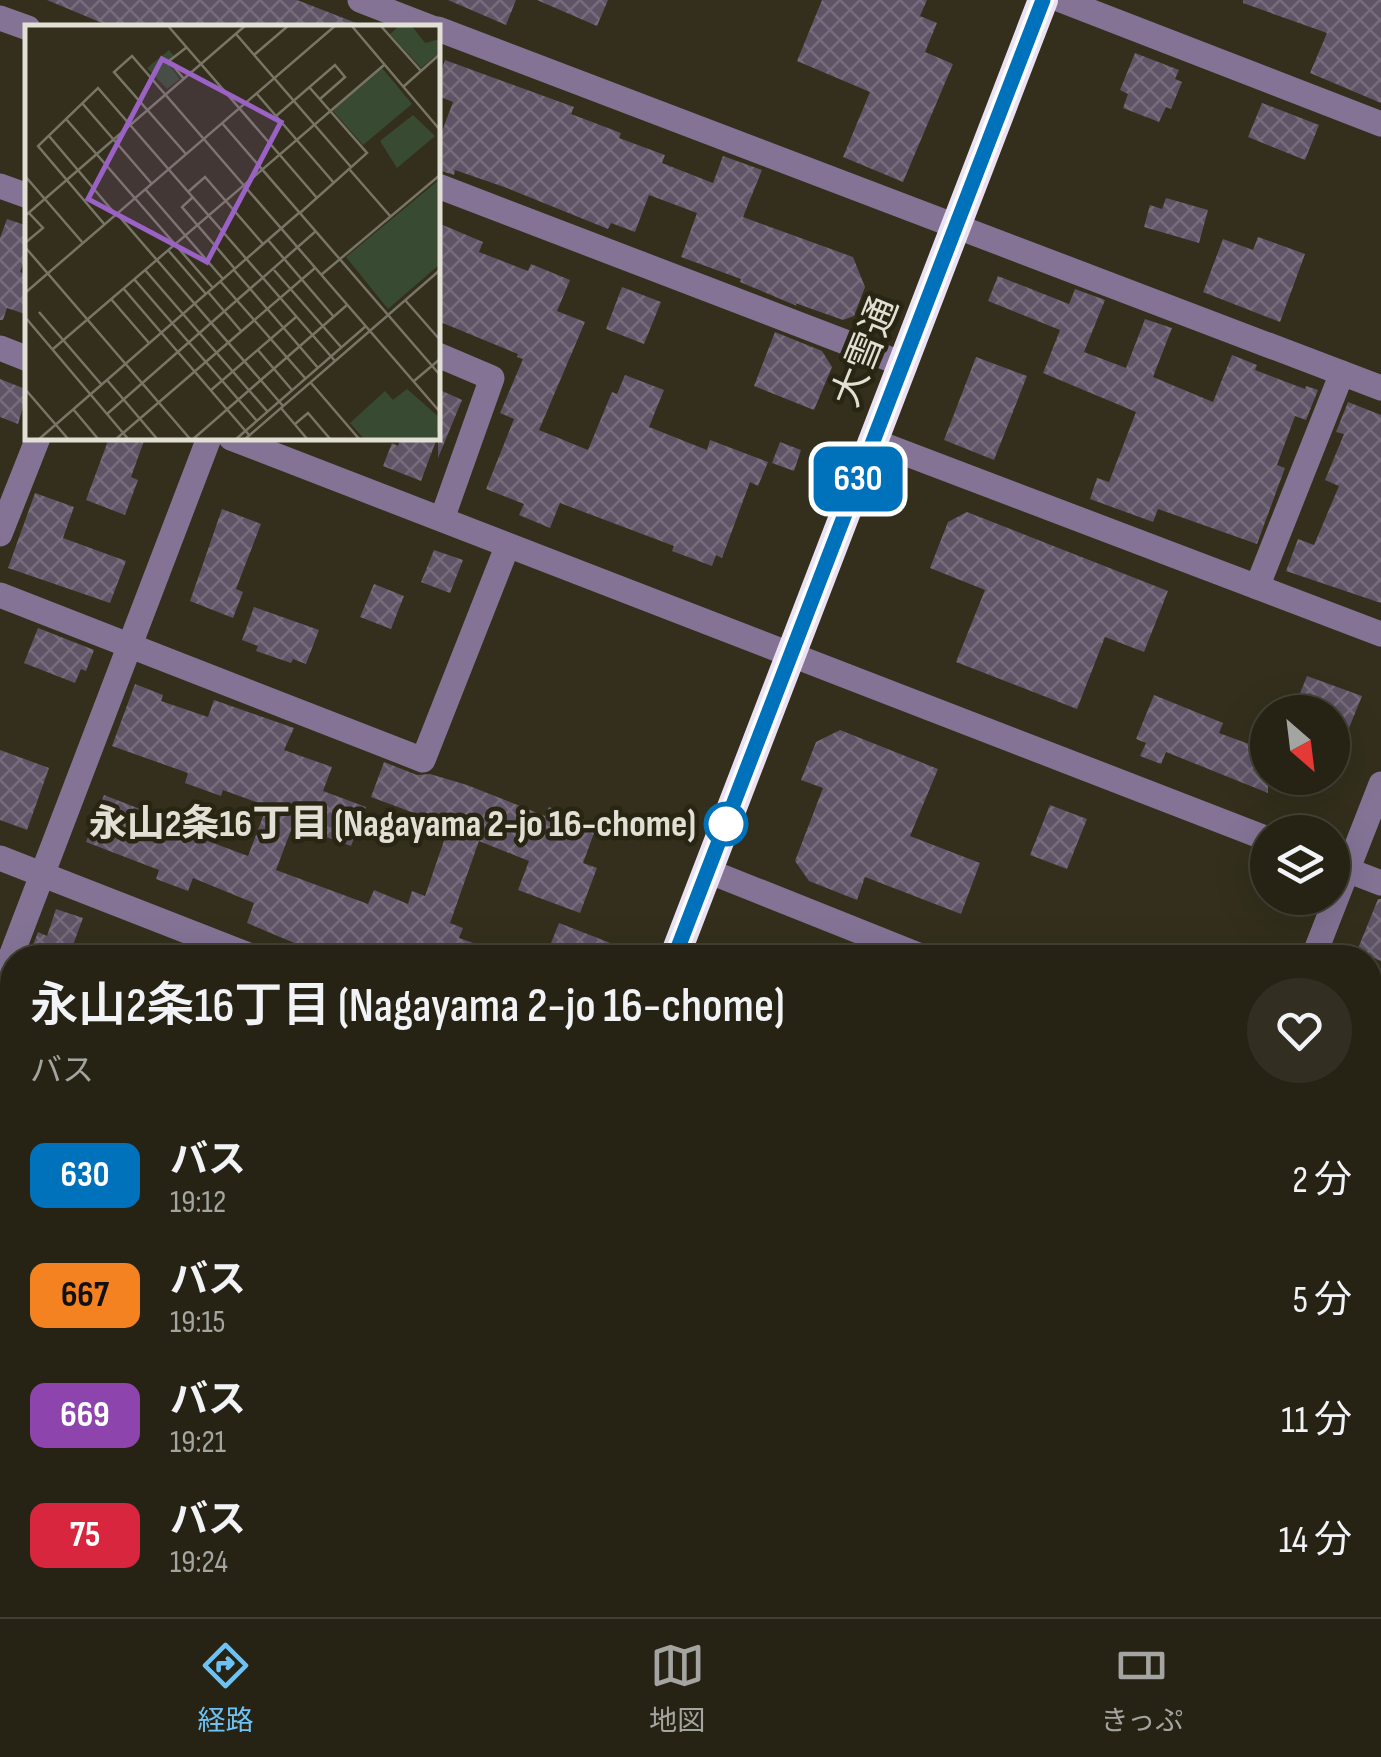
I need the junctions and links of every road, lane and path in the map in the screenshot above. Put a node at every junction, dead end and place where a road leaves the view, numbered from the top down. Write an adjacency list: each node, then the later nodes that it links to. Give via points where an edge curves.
1 (1043, 1): 7 (street); 11 (highway, 大雪通)
2 (370, 8): 4 (street)
3 (0, 18): 5 (street)
4 (425, 25)
5 (25, 27)
6 (440, 30): 11 (street)
7 (1381, 124)
8 (0, 186): 10 (street)
9 (440, 187): 15 (street)
10 (25, 195)
11 (958, 226): 15 (highway, 大雪通); 16 (street)
12 (0, 348): 14 (street)
13 (440, 356): 22 (street, via 492,378)
14 (25, 358)
15 (905, 365): 21 (highway, 大雪通)
16 (1342, 373): 17 (street); 25 (street)
17 (1381, 388)
18 (37, 440): 23 (street)
19 (208, 440): 28 (street)
20 (236, 440): 22 (street)
21 (873, 440): 25 (street); 29 (highway, 大雪通)
22 (442, 520): 24 (street)
23 (0, 534)
24 (507, 547): 28 (street, via 423,760); 29 (street)
25 (1257, 587): 27 (street)
26 (0, 595): 28 (street)
27 (1381, 634)
28 (131, 646): 36 (street)
29 (790, 654): 31 (street); 34 (highway, 大雪通)
30 (1381, 784): 32 (street)
31 (1250, 833)
32 (1350, 847)
33 (0, 858): 36 (street)
34 (708, 871): 41 (highway, 大雪通); 42 (street)
35 (1350, 871): 37 (street)
36 (41, 874): 39 (street); 40 (street)
37 (1381, 883)
38 (1326, 915): 43 (street)
39 (15, 945)
40 (223, 945)
41 (679, 945)
42 (893, 945)
43 (1317, 945)

